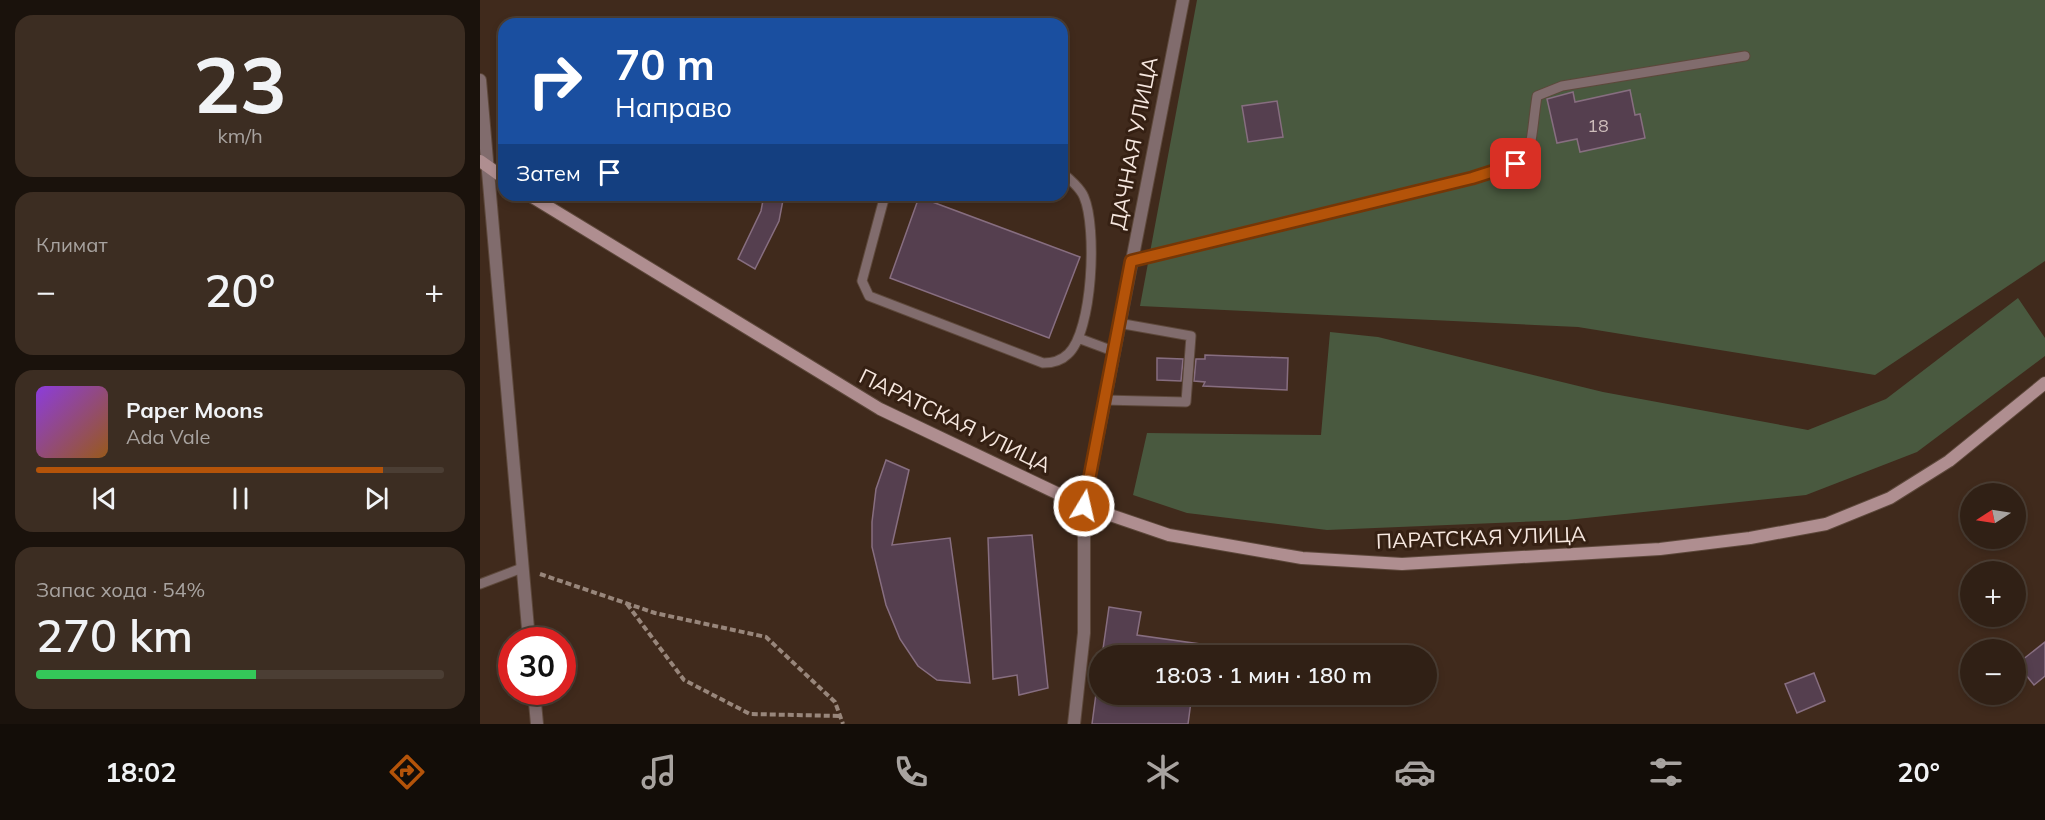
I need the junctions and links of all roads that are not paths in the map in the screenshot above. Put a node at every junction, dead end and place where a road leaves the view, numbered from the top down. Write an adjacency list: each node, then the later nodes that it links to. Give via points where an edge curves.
1 (1183, 0): 9 (street, ДАЧНАЯ УЛИЦА)
2 (1745, 56): 9 (lane, via 1562,86 1541,93 1537,96 1534,138 1528,155 1516,164)
3 (480, 80): 4 (street)
4 (484, 164): 5 (main road); 16 (street)
5 (498, 174)
6 (1068, 179): 11 (lane, via 1084,195 1091,227 1092,273)
7 (539, 201): 15 (main road, ПАРАТСКАЯ УЛИЦА, via 880,409)
8 (883, 201): 11 (lane, via 862,281 868,296 1043,363 1055,363 1069,353)
9 (1131, 261): 10 (street, ДАЧНАЯ УЛИЦА)
10 (1118, 324): 12 (street, ДАЧНАЯ УЛИЦА); 14 (lane, via 1191,336 1186,402)
11 (1078, 338): 12 (lane)
12 (1113, 351): 14 (street, ДАЧНАЯ УЛИЦА)
13 (2045, 382): 15 (main road, ПАРАТСКАЯ УЛИЦА, via 1949,461 1890,498 1826,524 1694,545 1402,564 1324,559 1169,535)
14 (1103, 400): 15 (street, ДАЧНАЯ УЛИЦА)
15 (1084, 506): 21 (street, ДАЧНАЯ УЛИЦА, via 1084,633)
16 (522, 567): 17 (lane); 18 (street)
17 (480, 584)
18 (528, 627)
19 (535, 705): 20 (street)
20 (537, 724)
21 (1074, 724)

